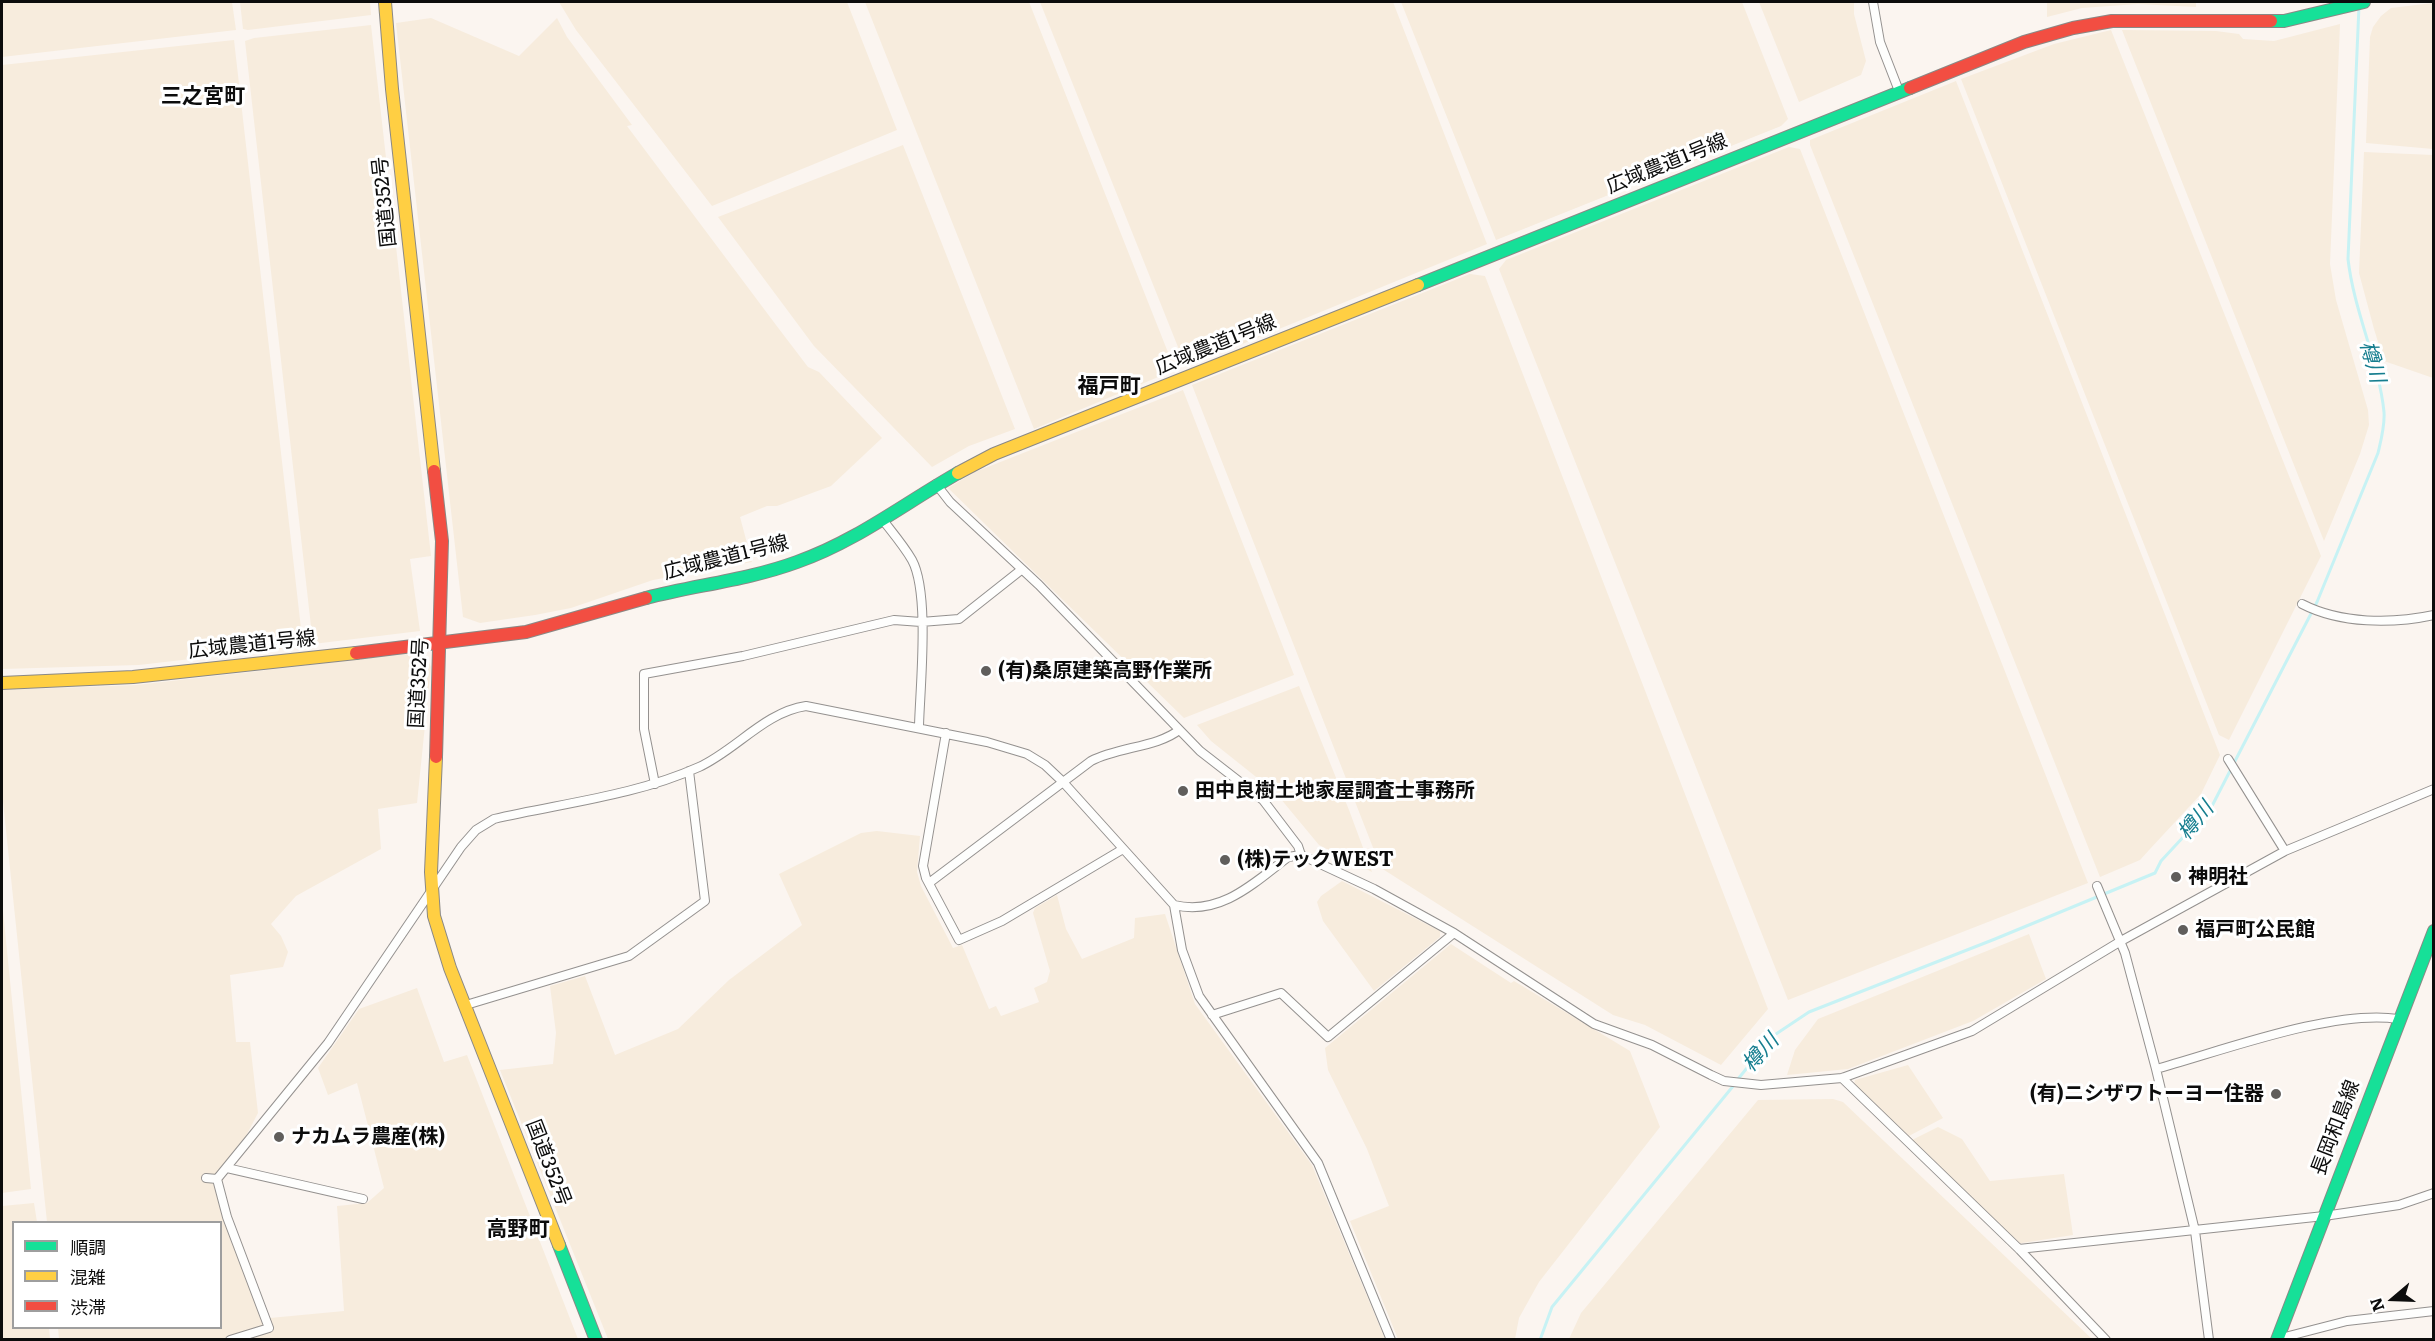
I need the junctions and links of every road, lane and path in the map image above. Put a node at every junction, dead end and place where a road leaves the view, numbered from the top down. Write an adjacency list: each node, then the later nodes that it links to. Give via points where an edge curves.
1 (385, 2): 11 (main road, 国道352号, via 442,541)
2 (1873, 2): 4 (street, via 1880,42)
3 (2364, 2): 4 (main road, 広域農道1号線, via 2284,21 2146,19 2088,25 2025,42)
4 (1899, 91): 5 (main road, 広域農道1号線, via 994,454)
5 (936, 484): 6 (main road, 広域農道1号線); 7 (street)
6 (882, 519): 10 (street, via 918,576); 11 (main road, 広域農道1号線, via 844,542 774,570 657,595 556,626)
7 (1021, 570): 10 (street, via 967,615); 14 (street)
8 (2306, 606): 9 (street, via 2322,613 2397,621)
9 (2433, 615)
10 (921, 622): 13 (street); 19 (street, via 894,620 742,656 644,674 644,729)
11 (440, 642): 12 (main road, 広域農道1号線, via 148,676); 26 (main road, 国道352号)
12 (2, 683)
13 (919, 726): 15 (street); 17 (street, via 824,708 795,707)
14 (1179, 730): 18 (street, via 1171,737 1091,760); 23 (street, via 1263,800)
15 (946, 733): 18 (street, via 1027,754); 24 (street, via 923,867)
16 (2229, 762): 22 (street)
17 (689, 771): 19 (street); 31 (street, via 705,901 629,956)
18 (1063, 782): 21 (street); 24 (street)
19 (655, 784): 26 (street, via 484,823 461,847)
20 (2433, 789): 22 (street)
21 (1123, 849): 24 (street, via 1002,921 959,940); 27 (street)
22 (2284, 851): 30 (street)
23 (1301, 855): 27 (street, via 1288,857 1220,904 1191,909); 29 (street)
24 (929, 884)
25 (2097, 886): 30 (street)
26 (431, 892): 31 (main road, 国道352号, via 440,937); 36 (street, via 328,1043)
27 (1174, 905): 32 (street, via 1182,950)
28 (2433, 931): 33 (main road, 長岡和島線)
29 (1454, 933): 32 (street, via 1328,1037 1281,993); 35 (street, via 1594,1024 1652,1046 1724,1081 1744,1084)
30 (2121, 941): 34 (street); 35 (street, via 1972,1031)
31 (465, 1005): 47 (main road, 国道352号)
32 (1212, 1015): 48 (street, via 1318,1163)
33 (2398, 1019): 34 (street, via 2379,1016 2311,1026); 41 (main road, 長岡和島線)
34 (2156, 1069): 42 (street)
35 (1842, 1078): 43 (street)
36 (227, 1168): 38 (street); 40 (street)
37 (206, 1178): 38 (street)
38 (218, 1179): 46 (street, via 227,1217 269,1328)
39 (2433, 1193): 41 (street, via 2391,1206)
40 (363, 1198)
41 (2324, 1216): 42 (street); 45 (main road, 長岡和島線)
42 (2195, 1231): 43 (street); 50 (street)
43 (2019, 1250): 49 (street)
44 (2433, 1311): 45 (street, via 2347,1321)
45 (2277, 1339)
46 (230, 1340)
47 (596, 1340)
48 (1390, 1340)
49 (2106, 1340)
50 (2209, 1340)

